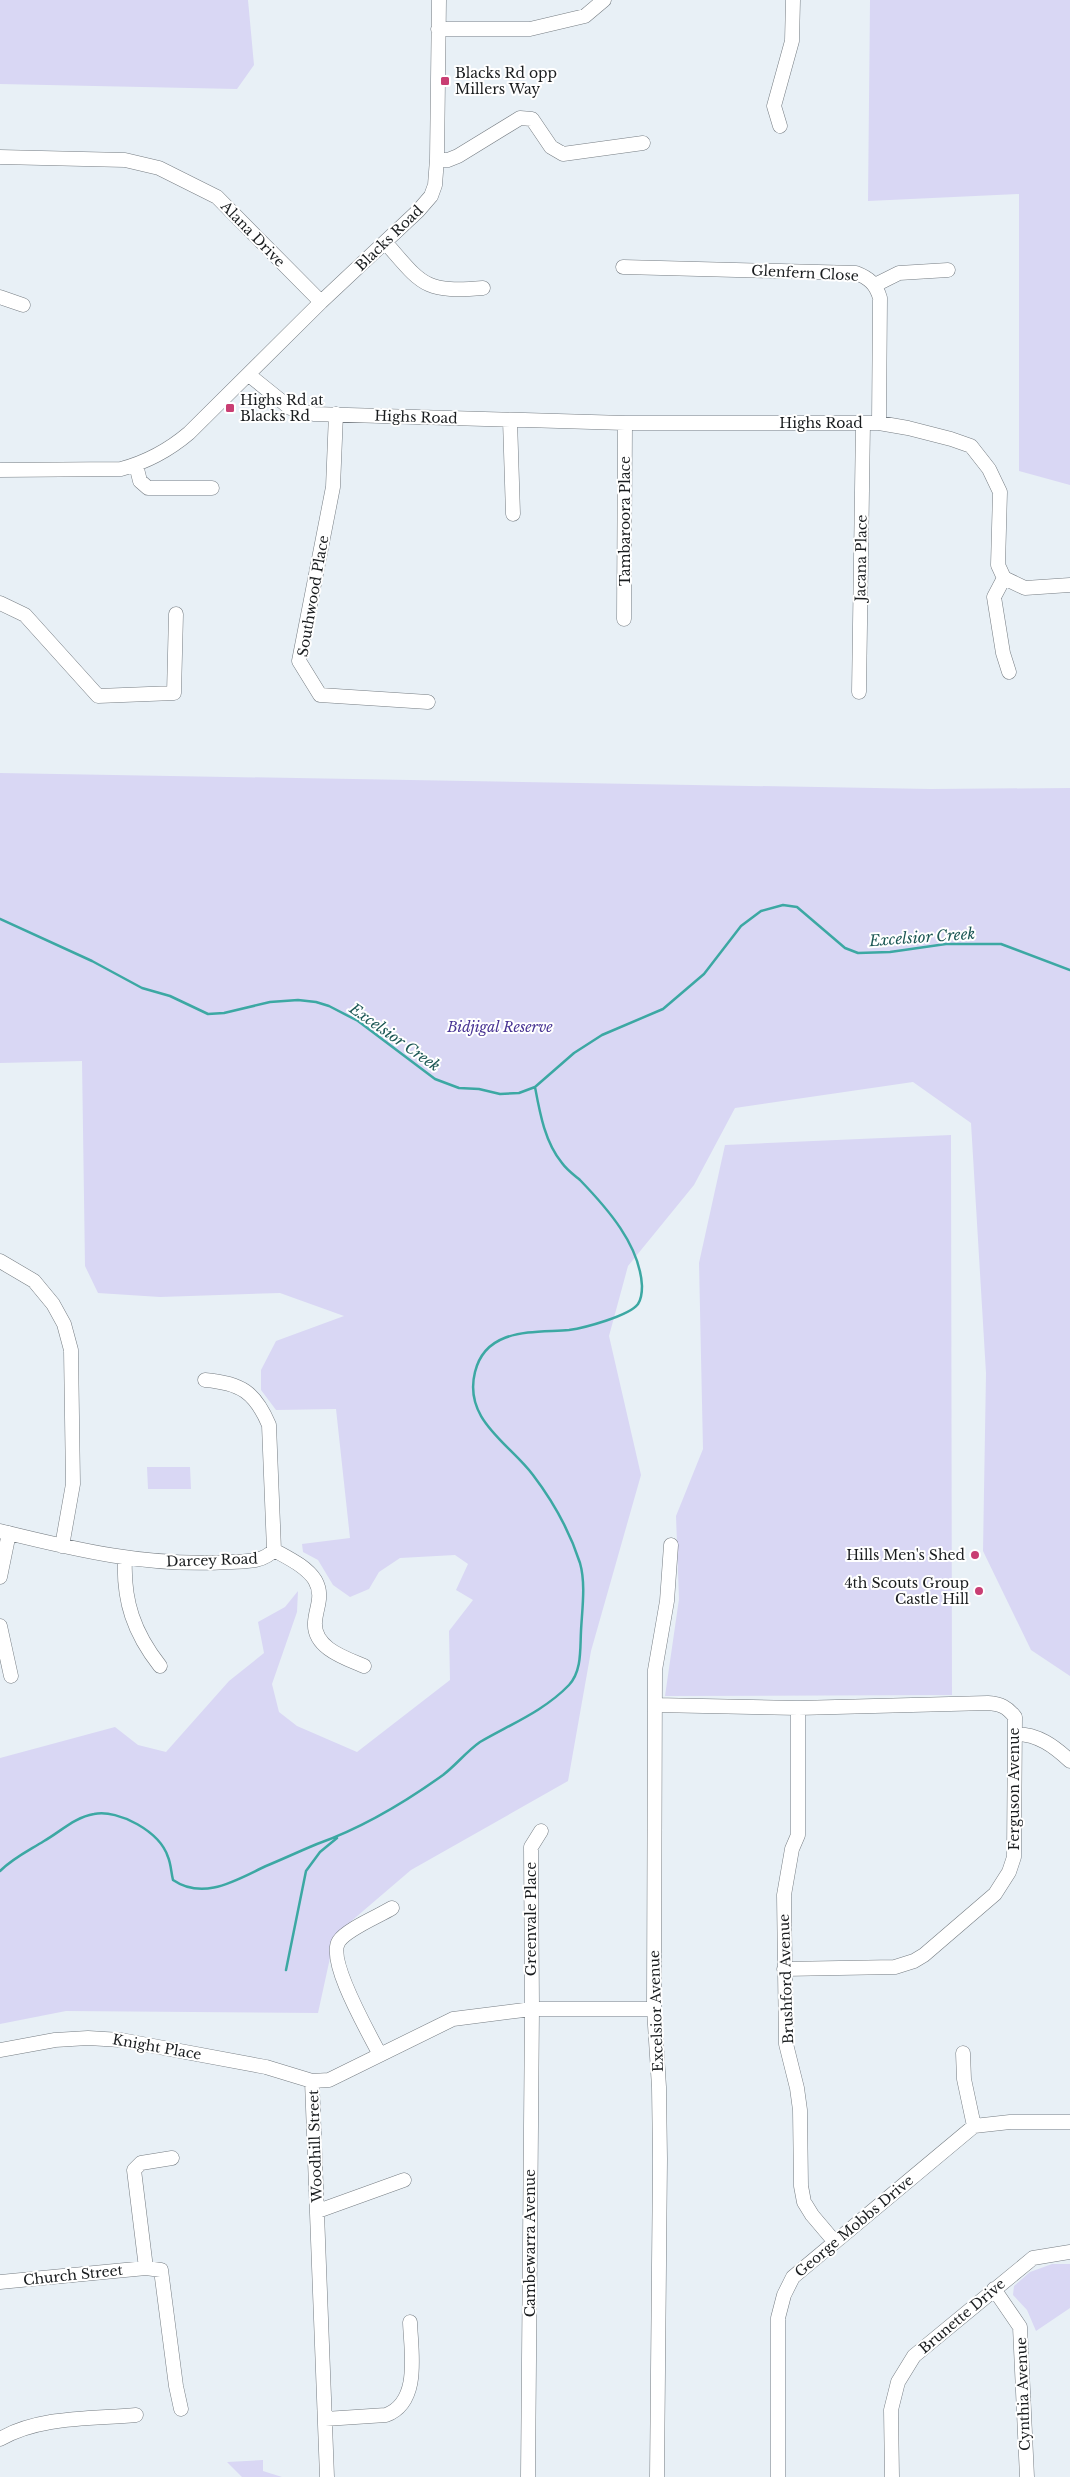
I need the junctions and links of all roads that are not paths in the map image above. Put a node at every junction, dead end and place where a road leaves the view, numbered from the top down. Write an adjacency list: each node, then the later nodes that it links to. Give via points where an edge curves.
1 (439, 0): 4 (street, Blacks Road)
2 (604, 0): 4 (street, via 585,16 530,29)
3 (793, 0): 5 (street, via 792,41 774,106)
4 (438, 28): 8 (street, Blacks Road)
5 (780, 126)
6 (643, 143): 8 (street, via 563,154 551,147 532,119 526,117 458,156 448,160)
7 (0, 157): 15 (street, Alana Drive, via 125,160 159,168 217,197)
8 (437, 159): 9 (street, Blacks Road, via 435,185 430,196)
9 (385, 242): 13 (street, via 423,282 432,287 444,290); 15 (street, Blacks Road)
10 (623, 267): 12 (street, Glenfern Close, via 856,273)
11 (948, 270): 12 (street, via 900,274)
12 (875, 285): 20 (street, Glenfern Close, via 880,298)
13 (482, 288)
14 (0, 297): 16 (street)
15 (321, 302): 17 (street, Blacks Road)
16 (23, 305)
17 (249, 374): 18 (street, Highs Road, via 290,408 314,414); 23 (street, via 180,441)
18 (336, 414): 19 (street, Highs Road); 34 (street, Southwood Place, via 334,487 299,661 320,694)
19 (510, 420): 21 (street, Highs Road); 26 (street)
20 (879, 422): 22 (street, Highs Road); 27 (street, Highs Road, via 971,446 989,469 1000,492 998,565)
21 (625, 423): 22 (street, Highs Road); 31 (street, Tambaroora Place)
22 (863, 423): 33 (street, Jacana Place)
23 (136, 465): 24 (street, via 100,471); 25 (street, via 140,481 148,488)
24 (0, 470)
25 (212, 488)
26 (513, 514)
27 (1004, 578): 28 (street, via 1025,588); 32 (street, via 994,597)
28 (1070, 585)
29 (0, 603): 30 (street, via 25,615 98,696 174,693)
30 (176, 614)
31 (624, 619)
32 (1009, 672)
33 (858, 692)
34 (428, 702)
35 (0, 1261): 39 (street, via 34,1281 53,1304 64,1324 71,1350 73,1484)
36 (205, 1380): 40 (street, Darcey Road, via 224,1381 245,1389 263,1411 269,1425)
37 (5, 1532): 39 (street, Darcey Road); 42 (street)
38 (671, 1545): 47 (street, Excelsior Avenue, via 667,1601 655,1670)
39 (62, 1546): 41 (street, Darcey Road)
40 (274, 1550): 41 (street, Darcey Road, via 258,1560 206,1563); 45 (street, via 304,1568 315,1580 320,1595 315,1622 326,1647)
41 (125, 1559): 44 (street, via 124,1586 134,1621 143,1642)
42 (0, 1577)
43 (0, 1626): 46 (street)
44 (160, 1666)
45 (364, 1666)
46 (11, 1676)
47 (655, 1705): 48 (street, Ferguson Avenue); 55 (street, Excelsior Avenue)
48 (798, 1708): 49 (street, Ferguson Avenue, via 999,1704 1008,1708 1015,1717); 53 (street, Brushford Avenue, via 798,1834 784,1894)
49 (1015, 1734): 50 (street, via 1029,1734 1043,1740); 53 (street, Ferguson Avenue, via 1014,1857 995,1894 924,1955 904,1965)
50 (1070, 1761)
51 (540, 1831): 54 (street, Greenvale Place, via 531,1847)
52 (392, 1908): 58 (street, via 339,1940 336,1950 336,1962 342,1977)
53 (784, 1969): 65 (street, Brushford Avenue, via 786,2044 800,2110 801,2186 804,2202)
54 (532, 2009): 55 (street, Woodhill Street); 58 (street, Woodhill Street, via 454,2019); 76 (street, Cambewarra Avenue)
55 (654, 2009): 77 (street, Excelsior Avenue, via 660,2159)
56 (0, 2050): 59 (street, Knight Place, via 55,2040 121,2040 266,2067)
57 (963, 2053): 61 (street, via 964,2079)
58 (380, 2055): 59 (street, Woodhill Street, via 328,2080)
59 (312, 2082): 64 (street, Woodhill Street)
60 (1070, 2122): 61 (street)
61 (974, 2126): 65 (street, George Mobbs Drive)
62 (172, 2158): 67 (street, via 141,2163 134,2170)
63 (404, 2180): 64 (street)
64 (318, 2211): 73 (street, Woodhill Street)
65 (834, 2241): 78 (street, George Mobbs Drive, via 793,2277 778,2318)
66 (1070, 2252): 69 (street, Brunette Drive, via 1033,2258)
67 (146, 2268): 68 (street, Church Street); 71 (street, via 157,2269 162,2274)
68 (0, 2282)
69 (994, 2289): 79 (street, Brunette Drive, via 914,2356 898,2382 891,2410); 80 (street, Cynthia Avenue, via 1020,2327)
70 (410, 2322): 73 (street, via 409,2393 402,2406 386,2415)
71 (181, 2409)
72 (136, 2415): 74 (street, via 47,2423 18,2430)
73 (325, 2419): 75 (street, Woodhill Street)
74 (0, 2439)
75 (327, 2477)
76 (528, 2477)
77 (657, 2477)
78 (778, 2477)
79 (892, 2477)
80 (1027, 2477)

